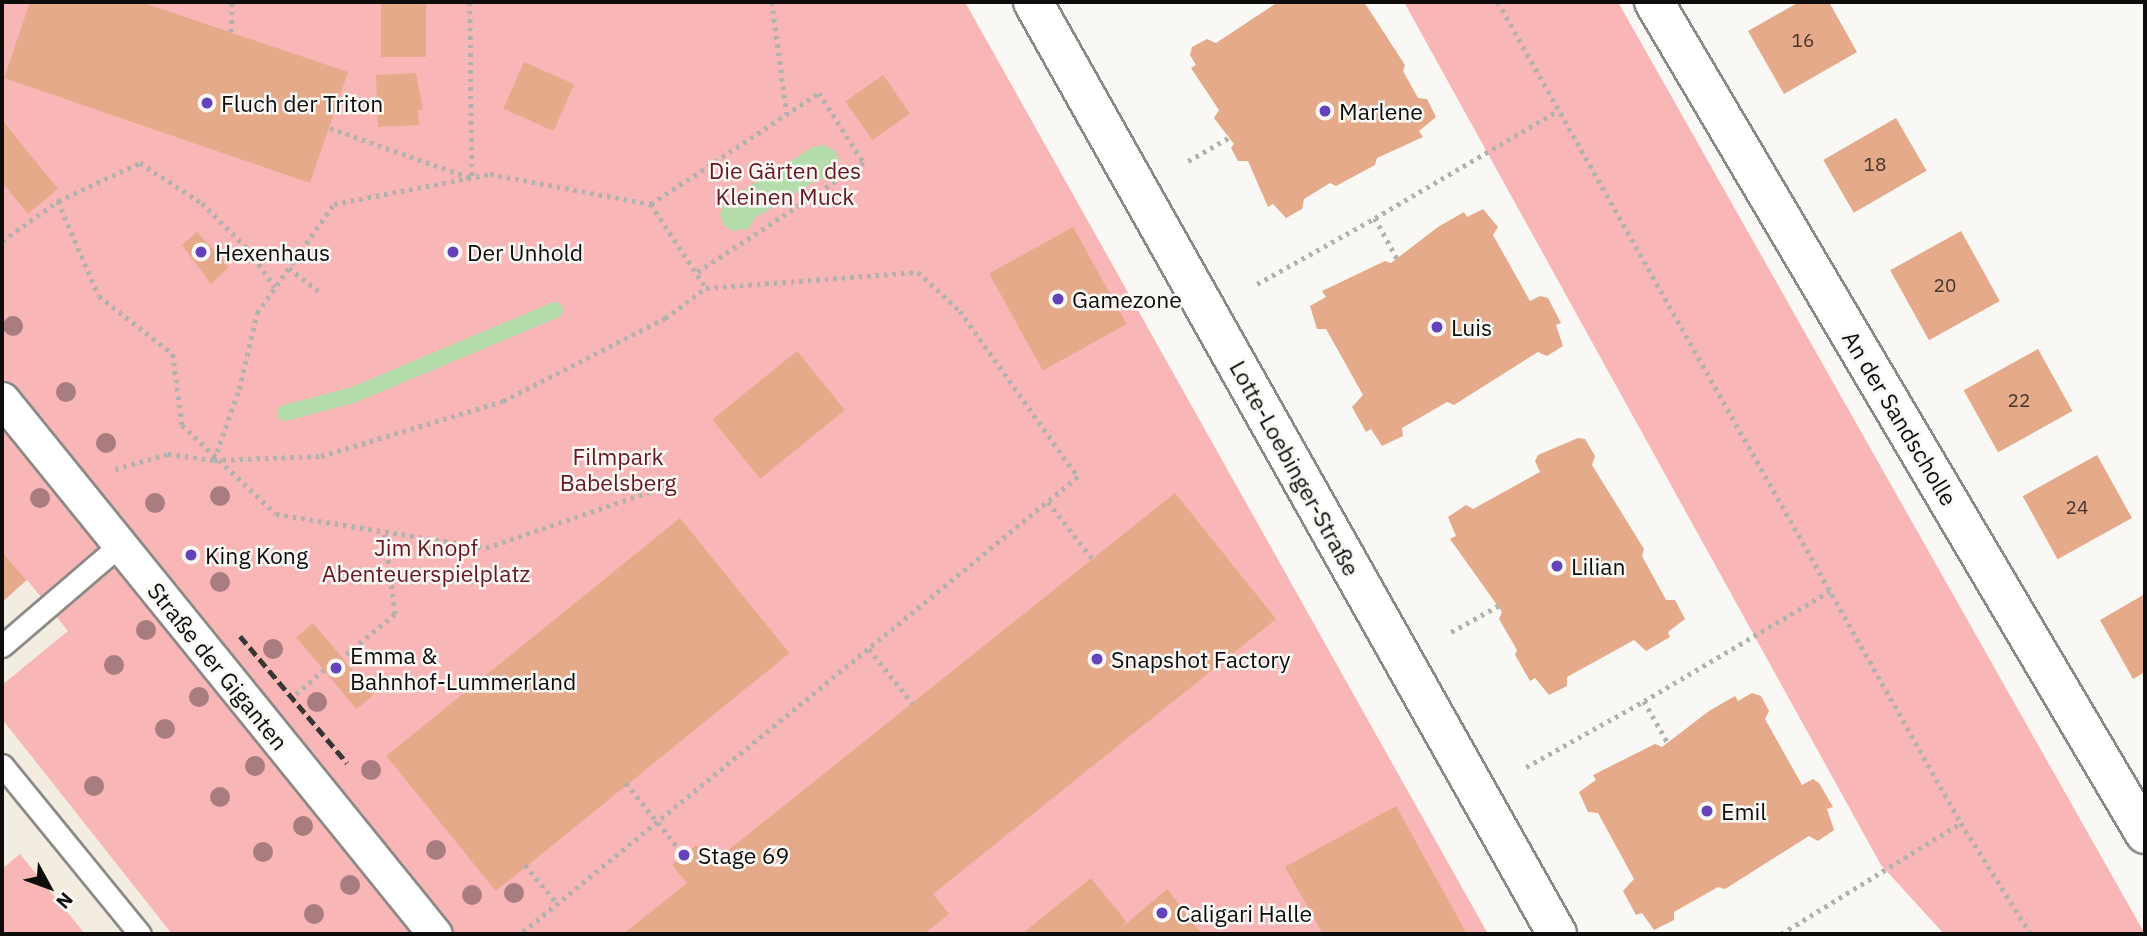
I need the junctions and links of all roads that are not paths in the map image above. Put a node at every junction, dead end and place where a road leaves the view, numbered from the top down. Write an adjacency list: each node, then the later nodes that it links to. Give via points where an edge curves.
1 (1033, 2): 10 (street, Lotte-Loebinger-Straße)
2 (1654, 2): 7 (street, An der Sandscholle)
3 (2, 399): 4 (street, Straße der Giganten)
4 (120, 545): 5 (lane); 9 (street, Straße der Giganten)
5 (2, 646)
6 (2, 765): 8 (lane)
7 (2145, 834)
8 (140, 934)
9 (435, 934)
10 (1557, 934)

